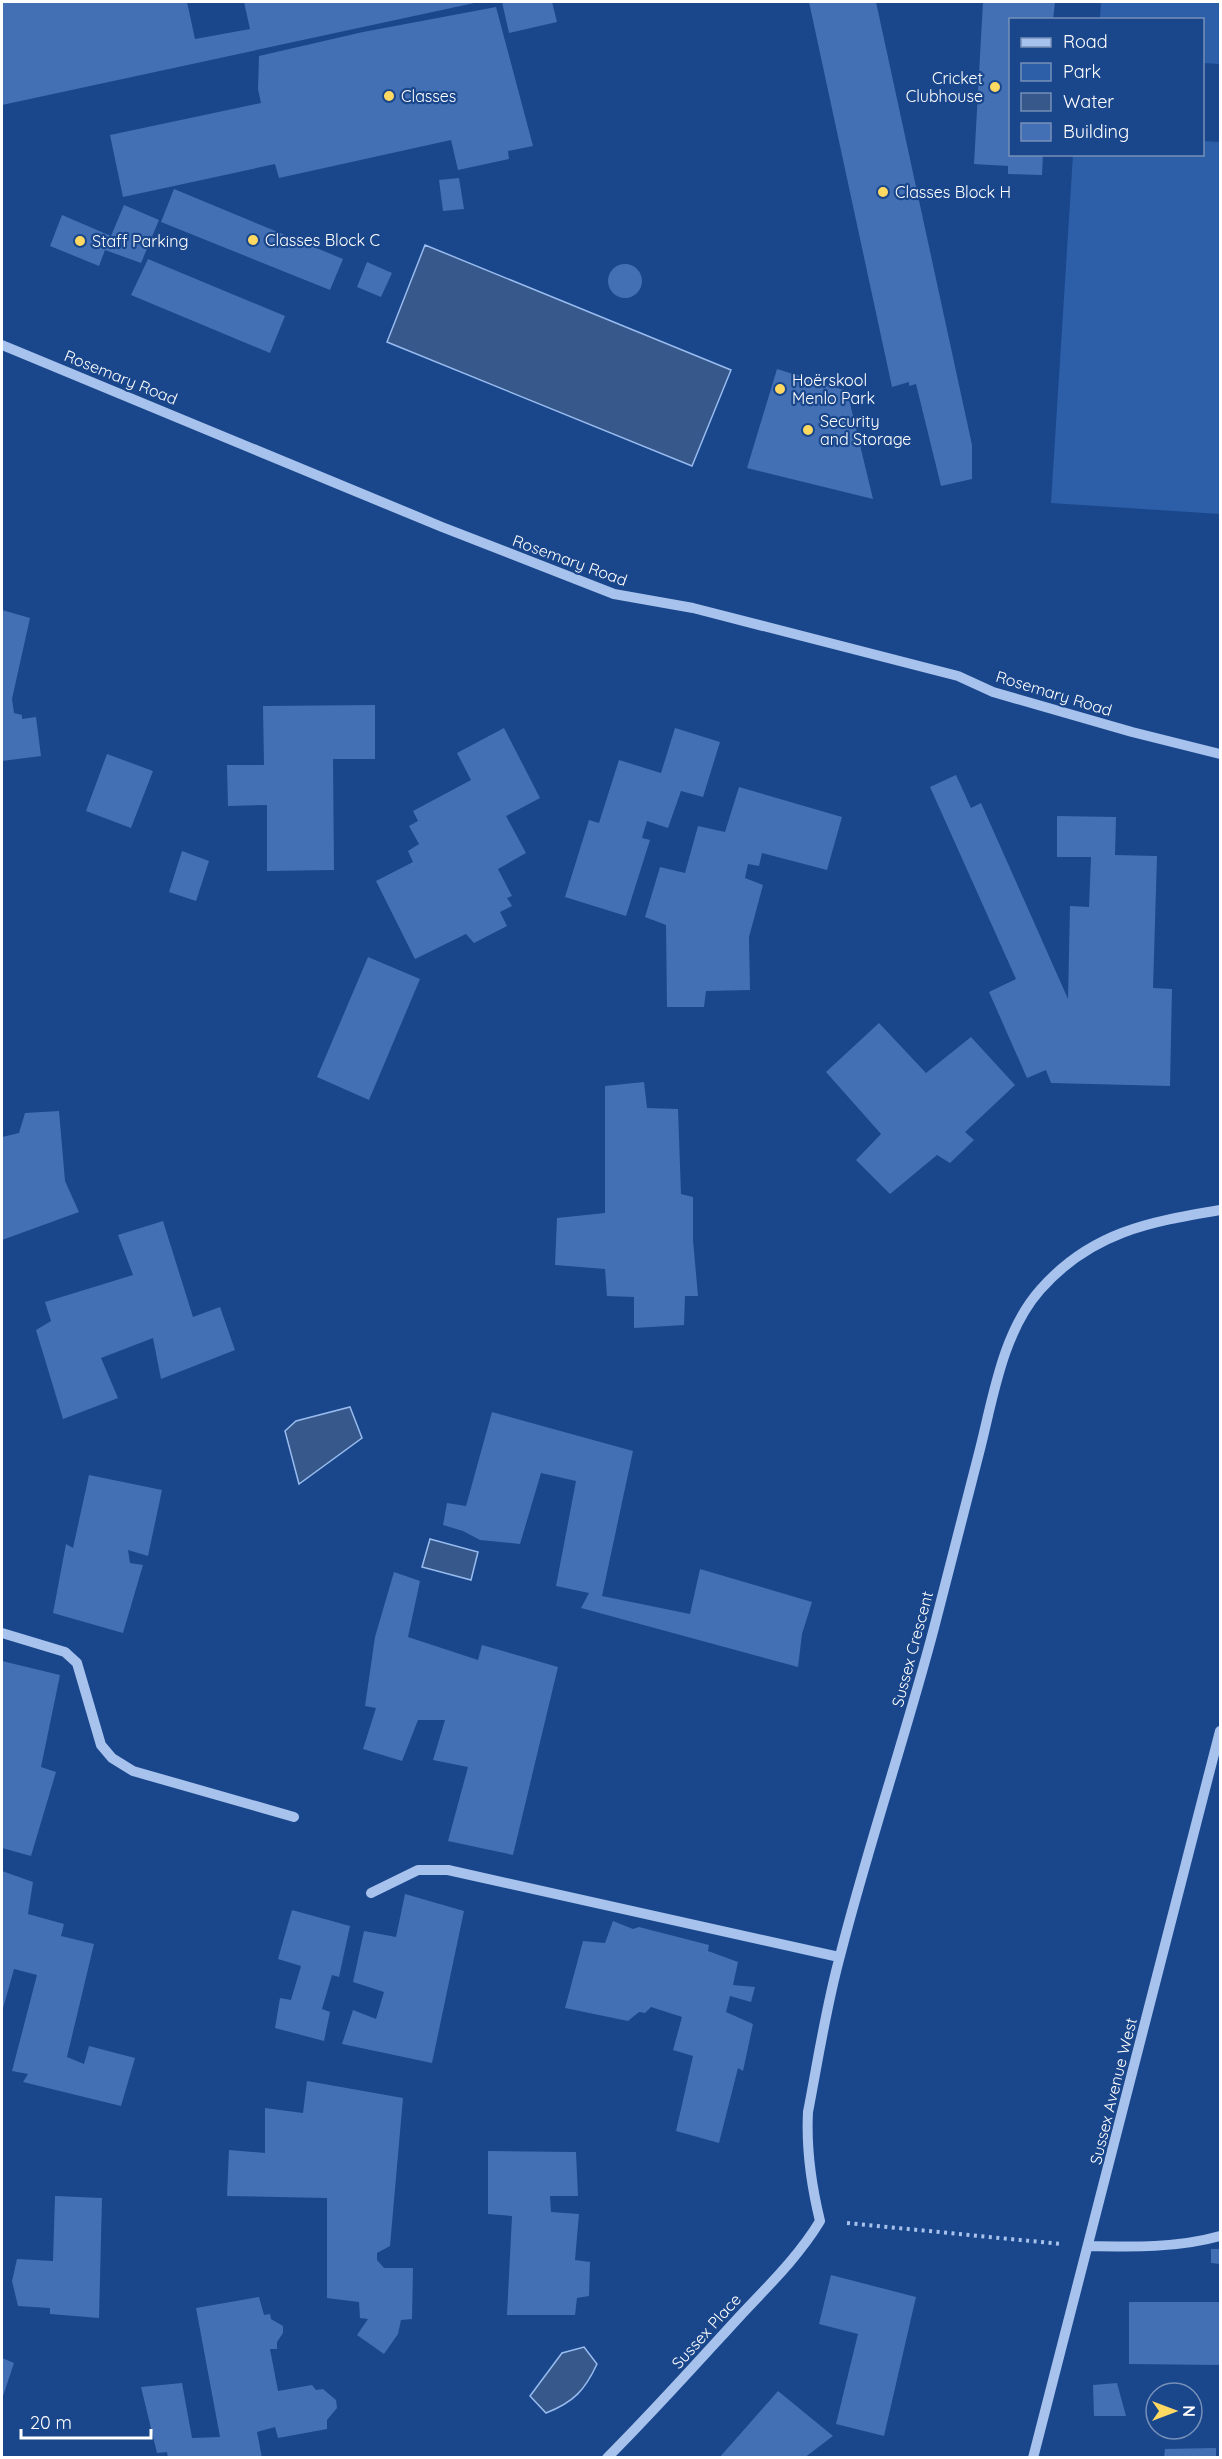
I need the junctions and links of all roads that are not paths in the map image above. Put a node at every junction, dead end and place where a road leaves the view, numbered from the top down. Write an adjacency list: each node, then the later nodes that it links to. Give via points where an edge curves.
1 (2, 345): 2 (street, Rosemary Road, via 614,594 693,608 958,676 993,692)
2 (1221, 754)
3 (1221, 1210): 8 (street, Sussex Crescent, via 1128,1229 1095,1244 1041,1289 1016,1327)
4 (2, 1632): 6 (street, via 65,1652 77,1663 101,1745 112,1758 133,1771)
5 (1221, 1731): 11 (street, Sussex Avenue West)
6 (294, 1817)
7 (371, 1893): 8 (street, via 418,1870 448,1870)
8 (839, 1957): 9 (street, Sussex Crescent, via 808,2112 811,2182)
9 (820, 2221): 12 (street, Sussex Place, via 785,2267)
10 (1221, 2236): 11 (street, via 1134,2247)
11 (1089, 2247): 13 (street, Sussex Avenue West)
12 (607, 2457)
13 (1033, 2457)

